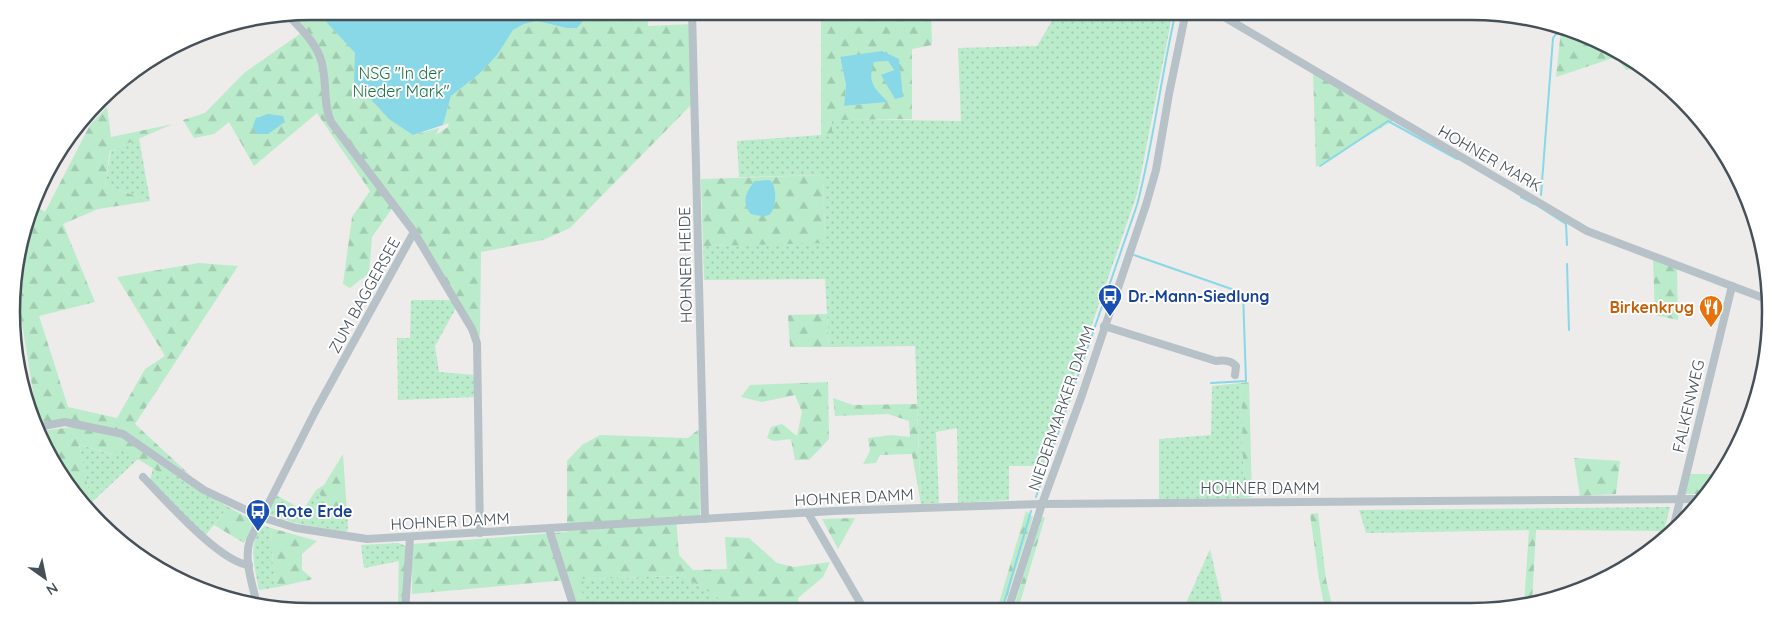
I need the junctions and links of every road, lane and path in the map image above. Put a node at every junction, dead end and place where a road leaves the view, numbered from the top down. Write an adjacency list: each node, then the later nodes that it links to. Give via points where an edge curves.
1 (692, 20): 17 (street, HOHNER HEIDE)
2 (1184, 20): 8 (street, NIEDERMARKER DAMM, via 1156,170)
3 (1229, 20): 6 (street, HOHNER MARK, via 1587,231)
4 (294, 21): 5 (street, ZUM BAGGERSEE, via 320,58 331,122)
5 (414, 232): 16 (street, ZUM BAGGERSEE); 20 (street, via 472,329 477,343)
6 (1732, 286): 7 (street, HOHNER MARK); 12 (street, FALKENWEG)
7 (1761, 297)
8 (1104, 326): 9 (street, via 1216,361 1234,363); 14 (street, NIEDERMARKER DAMM)
9 (1235, 375)
10 (43, 426): 16 (street, HOHNER DAMM, via 65,422 124,434 204,490)
11 (143, 477): 22 (street, via 210,544)
12 (1680, 499): 13 (street, HOHNER DAMM); 14 (street, HOHNER DAMM); 18 (street, FALKENWEG)
13 (1694, 499)
14 (1042, 504): 15 (street, HOHNER DAMM); 27 (street, NIEDERMARKER DAMM)
15 (808, 513): 17 (street, HOHNER DAMM); 26 (street)
16 (261, 517): 21 (street, HOHNER DAMM, via 296,528 367,539); 22 (street, via 248,545)
17 (705, 519): 19 (street, HOHNER DAMM)
18 (1675, 520)
19 (550, 529): 20 (street, HOHNER DAMM); 25 (street)
20 (480, 533): 21 (street, HOHNER DAMM)
21 (410, 538): 24 (street)
22 (249, 565): 23 (street)
23 (255, 597)
24 (406, 603)
25 (573, 603)
26 (861, 603)
27 (1010, 603)

